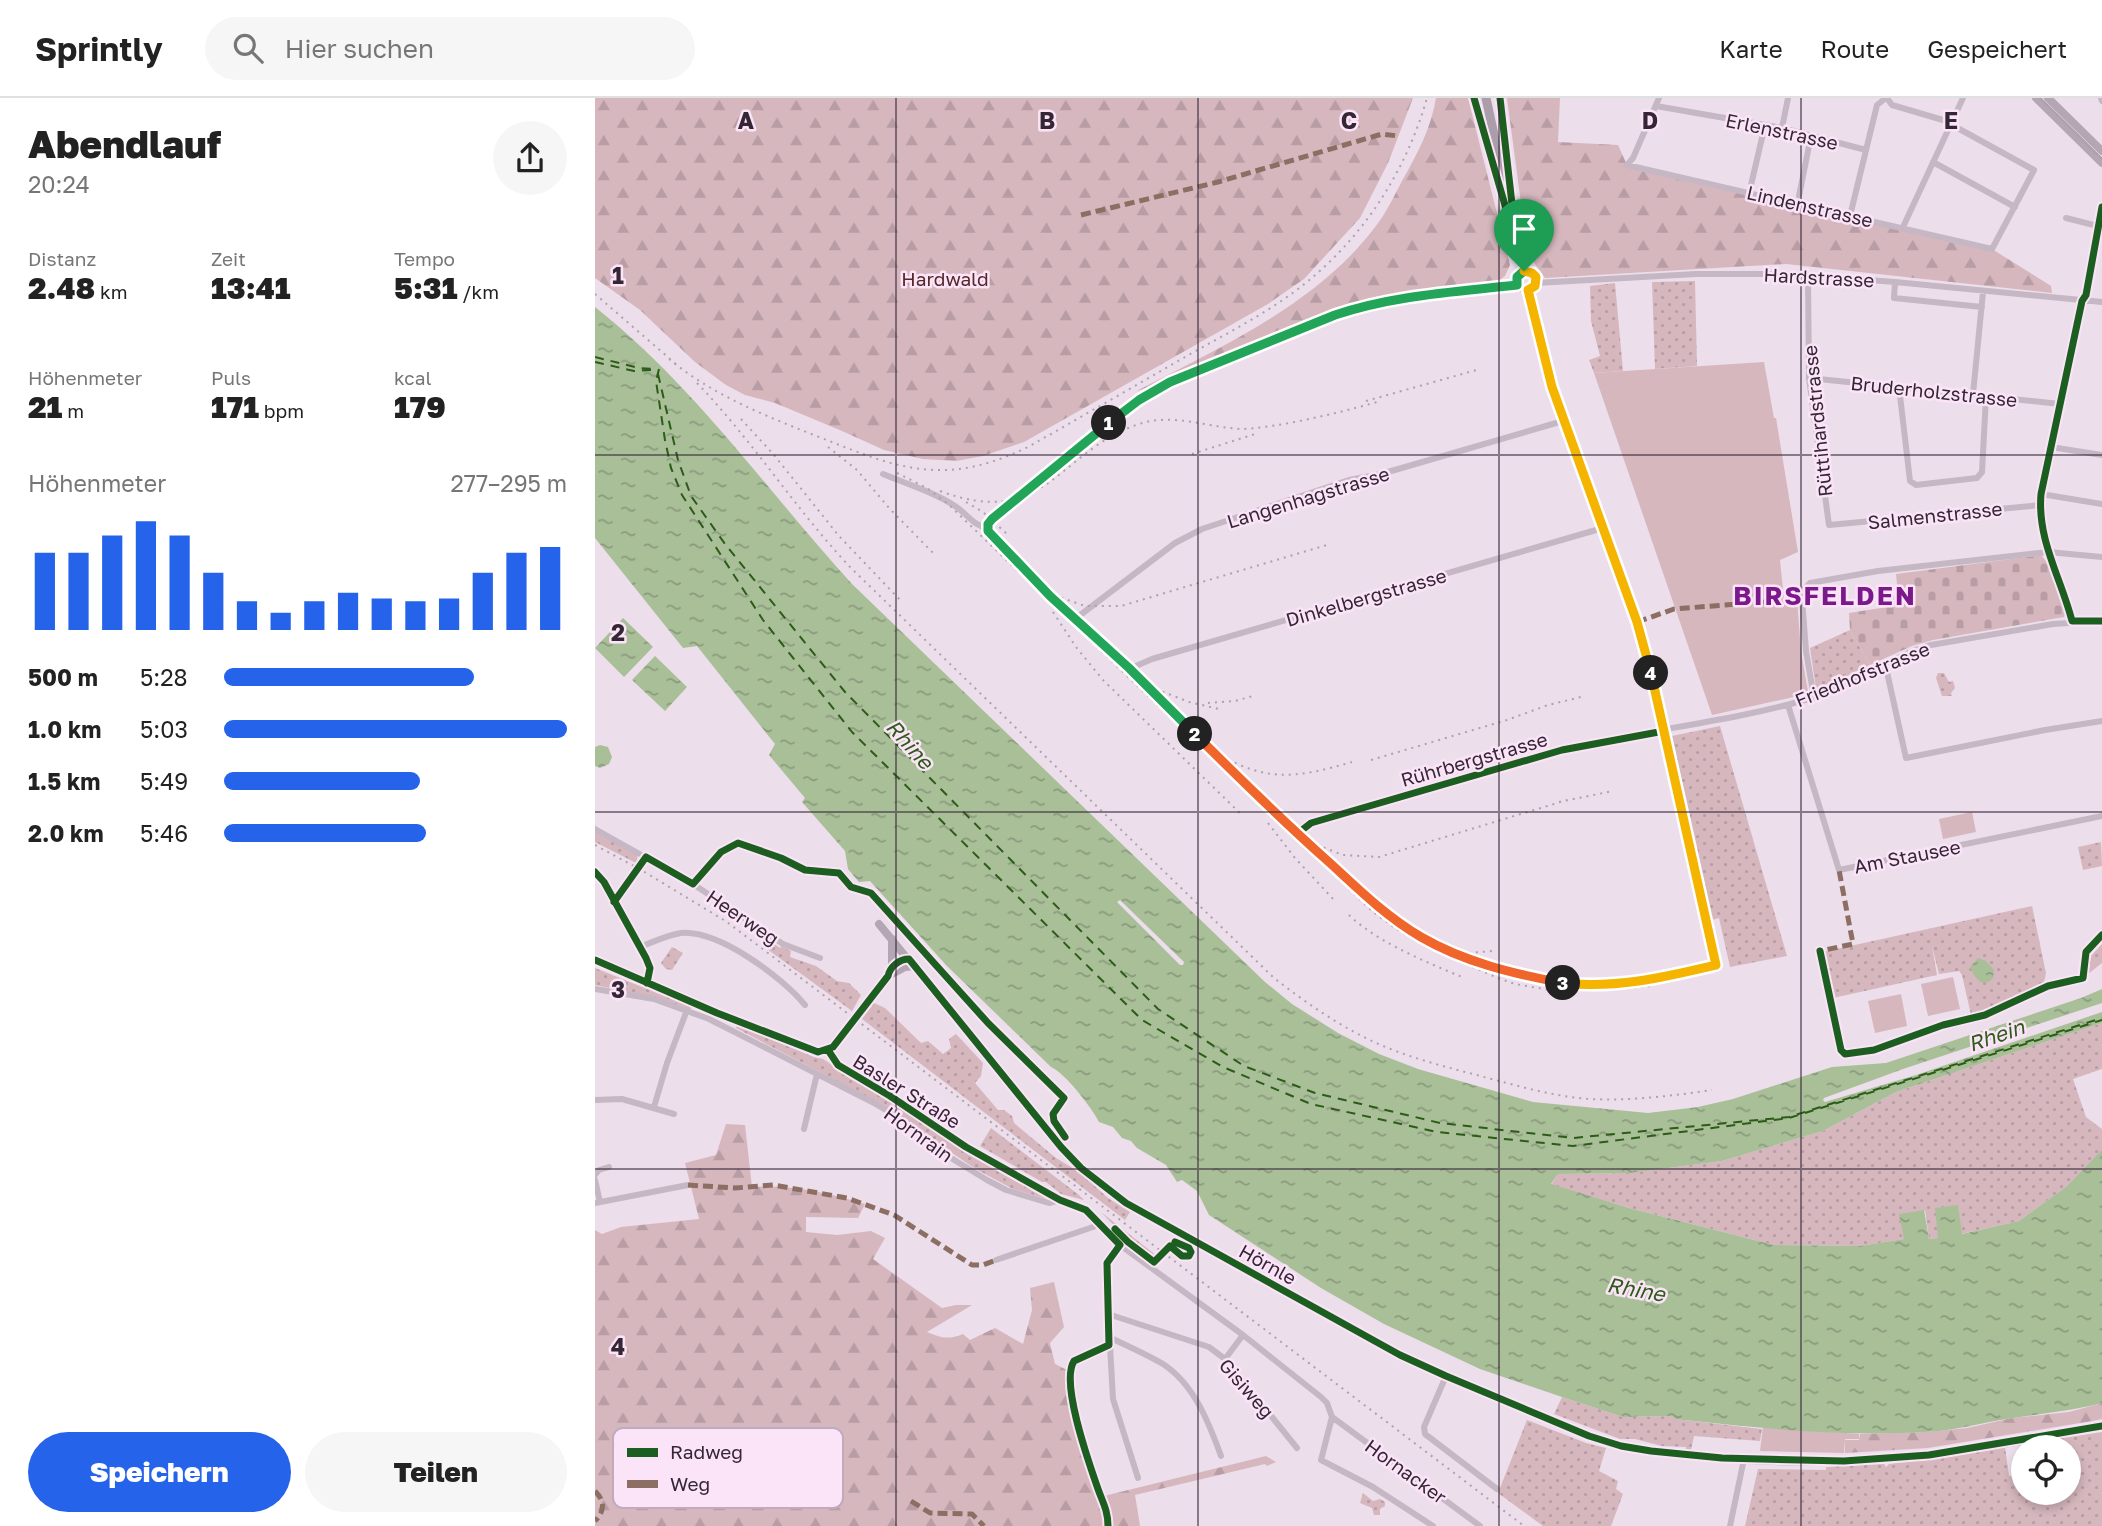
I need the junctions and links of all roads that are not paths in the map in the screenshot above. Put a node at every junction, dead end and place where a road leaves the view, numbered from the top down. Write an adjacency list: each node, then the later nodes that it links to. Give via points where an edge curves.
1 (1474, 98): 27 (street)
2 (1486, 98): 27 (highway)
3 (1500, 98): 27 (street)
4 (1659, 98): 10 (street)
5 (1788, 98): 13 (street)
6 (1887, 98): 12 (street, via 1892,105); 15 (street, via 1877,105)
7 (1963, 98): 12 (street)
8 (2036, 98): 18 (main road)
9 (2048, 98): 16 (main road)
10 (1656, 106): 11 (street, Erlenstrasse); 23 (street, Lindenstrasse, via 1627,165)
11 (1765, 125): 13 (street, Erlenstrasse); 19 (street)
12 (1949, 125): 17 (street); 21 (street, via 2034,170)
13 (1782, 128): 14 (street, Erlenstrasse)
14 (1811, 136): 15 (street, Erlenstrasse); 20 (street)
15 (1866, 150): 23 (street)
16 (2102, 151)
17 (1933, 162): 21 (street); 26 (street)
18 (2102, 163)
19 (1751, 185)
20 (1799, 196)
21 (2014, 207): 26 (street, Lindenstrasse, via 1992,249)
22 (2102, 207): 25 (street)
23 (1850, 216): 26 (street, Lindenstrasse)
24 (2066, 218): 25 (street)
25 (2099, 226): 35 (street)
26 (1903, 227)
27 (1515, 232): 28 (street)
28 (1524, 271): 31 (street, via 1532,273); 32 (street, via 1517,277)
29 (1808, 275): 30 (street, Hardstrasse); 31 (street, Hardstrasse, via 1684,275); 38 (street, Rüttihardstrasse)
30 (1895, 282): 34 (street, Hardstrasse); 37 (street, via 1893,298)
31 (1536, 283): 33 (street)
32 (1517, 285): 33 (street); 51 (street, via 1412,296 1353,309 1170,382 1108,424 992,519)
33 (1528, 290): 43 (street)
34 (1983, 292): 35 (street, Hardstrasse); 37 (street)
35 (2082, 301): 36 (street, Hardstrasse); 42 (street)
36 (2102, 302)
37 (1982, 307): 40 (street)
38 (1809, 378): 39 (street, Bruderholzstrasse); 50 (street, Rüttihardstrasse)
39 (1899, 387): 40 (street, Bruderholzstrasse); 41 (street, via 1910,481 1916,485 1977,478 1982,472)
40 (1973, 394): 41 (street, Bruderholzstrasse)
41 (1986, 396): 42 (street, Bruderholzstrasse)
42 (2060, 404): 44 (street)
43 (1563, 421): 52 (street); 55 (street, Langenhagstrasse, via 1349,480 1202,529 1175,543)
44 (2051, 447): 45 (street); 47 (street)
45 (2102, 455)
46 (883, 474): 51 (street, via 941,498)
47 (2042, 495): 48 (street); 49 (street)
48 (2102, 504)
49 (2041, 505): 50 (street, Salmenstrasse); 53 (street)
50 (1829, 525)
51 (987, 528): 55 (street)
52 (1603, 528): 59 (street, Dinkelbergstrasse); 63 (street, via 1637,622)
53 (2048, 552): 54 (street); 56 (street); 60 (street, via 1878,571 1804,587 1806,651)
54 (2102, 557)
55 (1075, 619): 59 (street)
56 (2072, 621): 57 (street, Friedhofstrasse); 58 (street, Friedhofstrasse, via 1931,645)
57 (2102, 621)
58 (1885, 663): 60 (street, Friedhofstrasse); 62 (street, via 1906,758)
59 (1129, 668): 66 (street)
60 (1814, 698): 61 (street, Friedhofstrasse)
61 (1788, 705): 63 (street, Friedhofstrasse); 64 (street, Am Stausee, via 1839,870)
62 (2102, 722)
63 (1664, 731): 66 (street, Rührbergstrasse, via 1562,750 1311,823); 66 (street, via 1716,965 1640,982 1602,985 1564,983 1490,966 1439,946 1392,918)
64 (2102, 816)
65 (595, 829): 67 (street, Heerweg)
66 (1297, 834)
67 (646, 857): 69 (street); 75 (street, Heerweg, via 783,944)
68 (595, 872): 69 (street)
69 (614, 902): 73 (street)
70 (879, 924): 72 (main road, Hörnle)
71 (2102, 935): 74 (street)
72 (892, 939): 77 (main road, Hörnle); 78 (main road)
73 (640, 947): 79 (street, via 650,968); 81 (street, via 680,933 701,934 743,955 795,992)
74 (2085, 957)
75 (820, 958)
76 (595, 960): 79 (main road, Basler Straße)
77 (912, 963): 78 (main road); 104 (main road, Hörnle, via 1061,1147 1108,1191)
78 (890, 972): 83 (main road)
79 (647, 983): 83 (main road, Basler Straße, via 809,1051)
80 (595, 989): 82 (street, Hornrain)
81 (805, 1005)
82 (687, 1010): 84 (street, Hornrain); 86 (street)
83 (828, 1050): 93 (street, Basler Straße, via 838,1065)
84 (817, 1074): 88 (street); 93 (street, Hornrain, via 906,1122 987,1180 1049,1203)
85 (595, 1100): 86 (street, via 622,1099)
86 (654, 1107): 87 (street)
87 (674, 1114)
88 (804, 1129)
89 (609, 1167): 90 (street)
90 (595, 1175)
91 (595, 1180): 94 (street)
92 (688, 1185): 94 (street)
93 (1060, 1200): 95 (street, Basler Straße)
94 (597, 1202)
95 (1086, 1210): 96 (street, Hornacker)
96 (1100, 1223): 97 (street, Hornacker); 98 (street)
97 (1120, 1245): 99 (street, via 1107,1263); 100 (street, Hornacker)
98 (996, 1260)
99 (1108, 1314): 101 (street); 102 (street, Gisiweg, via 1206,1345)
100 (1243, 1335): 102 (street); 105 (street, Hornacker, via 1321,1397)
101 (1109, 1341): 103 (street, via 1074,1361); 109 (street, via 1165,1366 1187,1385 1212,1429); 112 (street, via 1112,1399)
102 (1225, 1359): 107 (street, Gisiweg)
103 (1069, 1371)
104 (1445, 1376): 108 (main road, Hörnle, via 1594,1438 1638,1450); 113 (street, via 1425,1434)
105 (1332, 1416): 114 (street, Hornacker, via 1321,1460); 115 (street, Hornacker)
106 (2102, 1426): 111 (main road, via 1886,1460)
107 (1297, 1448)
108 (1694, 1455)
109 (1221, 1456)
110 (1708, 1457): 111 (main road)
111 (1744, 1459): 116 (street)
112 (1138, 1478)
113 (1497, 1489)
114 (1433, 1526)
115 (1480, 1526)
116 (1730, 1526)

